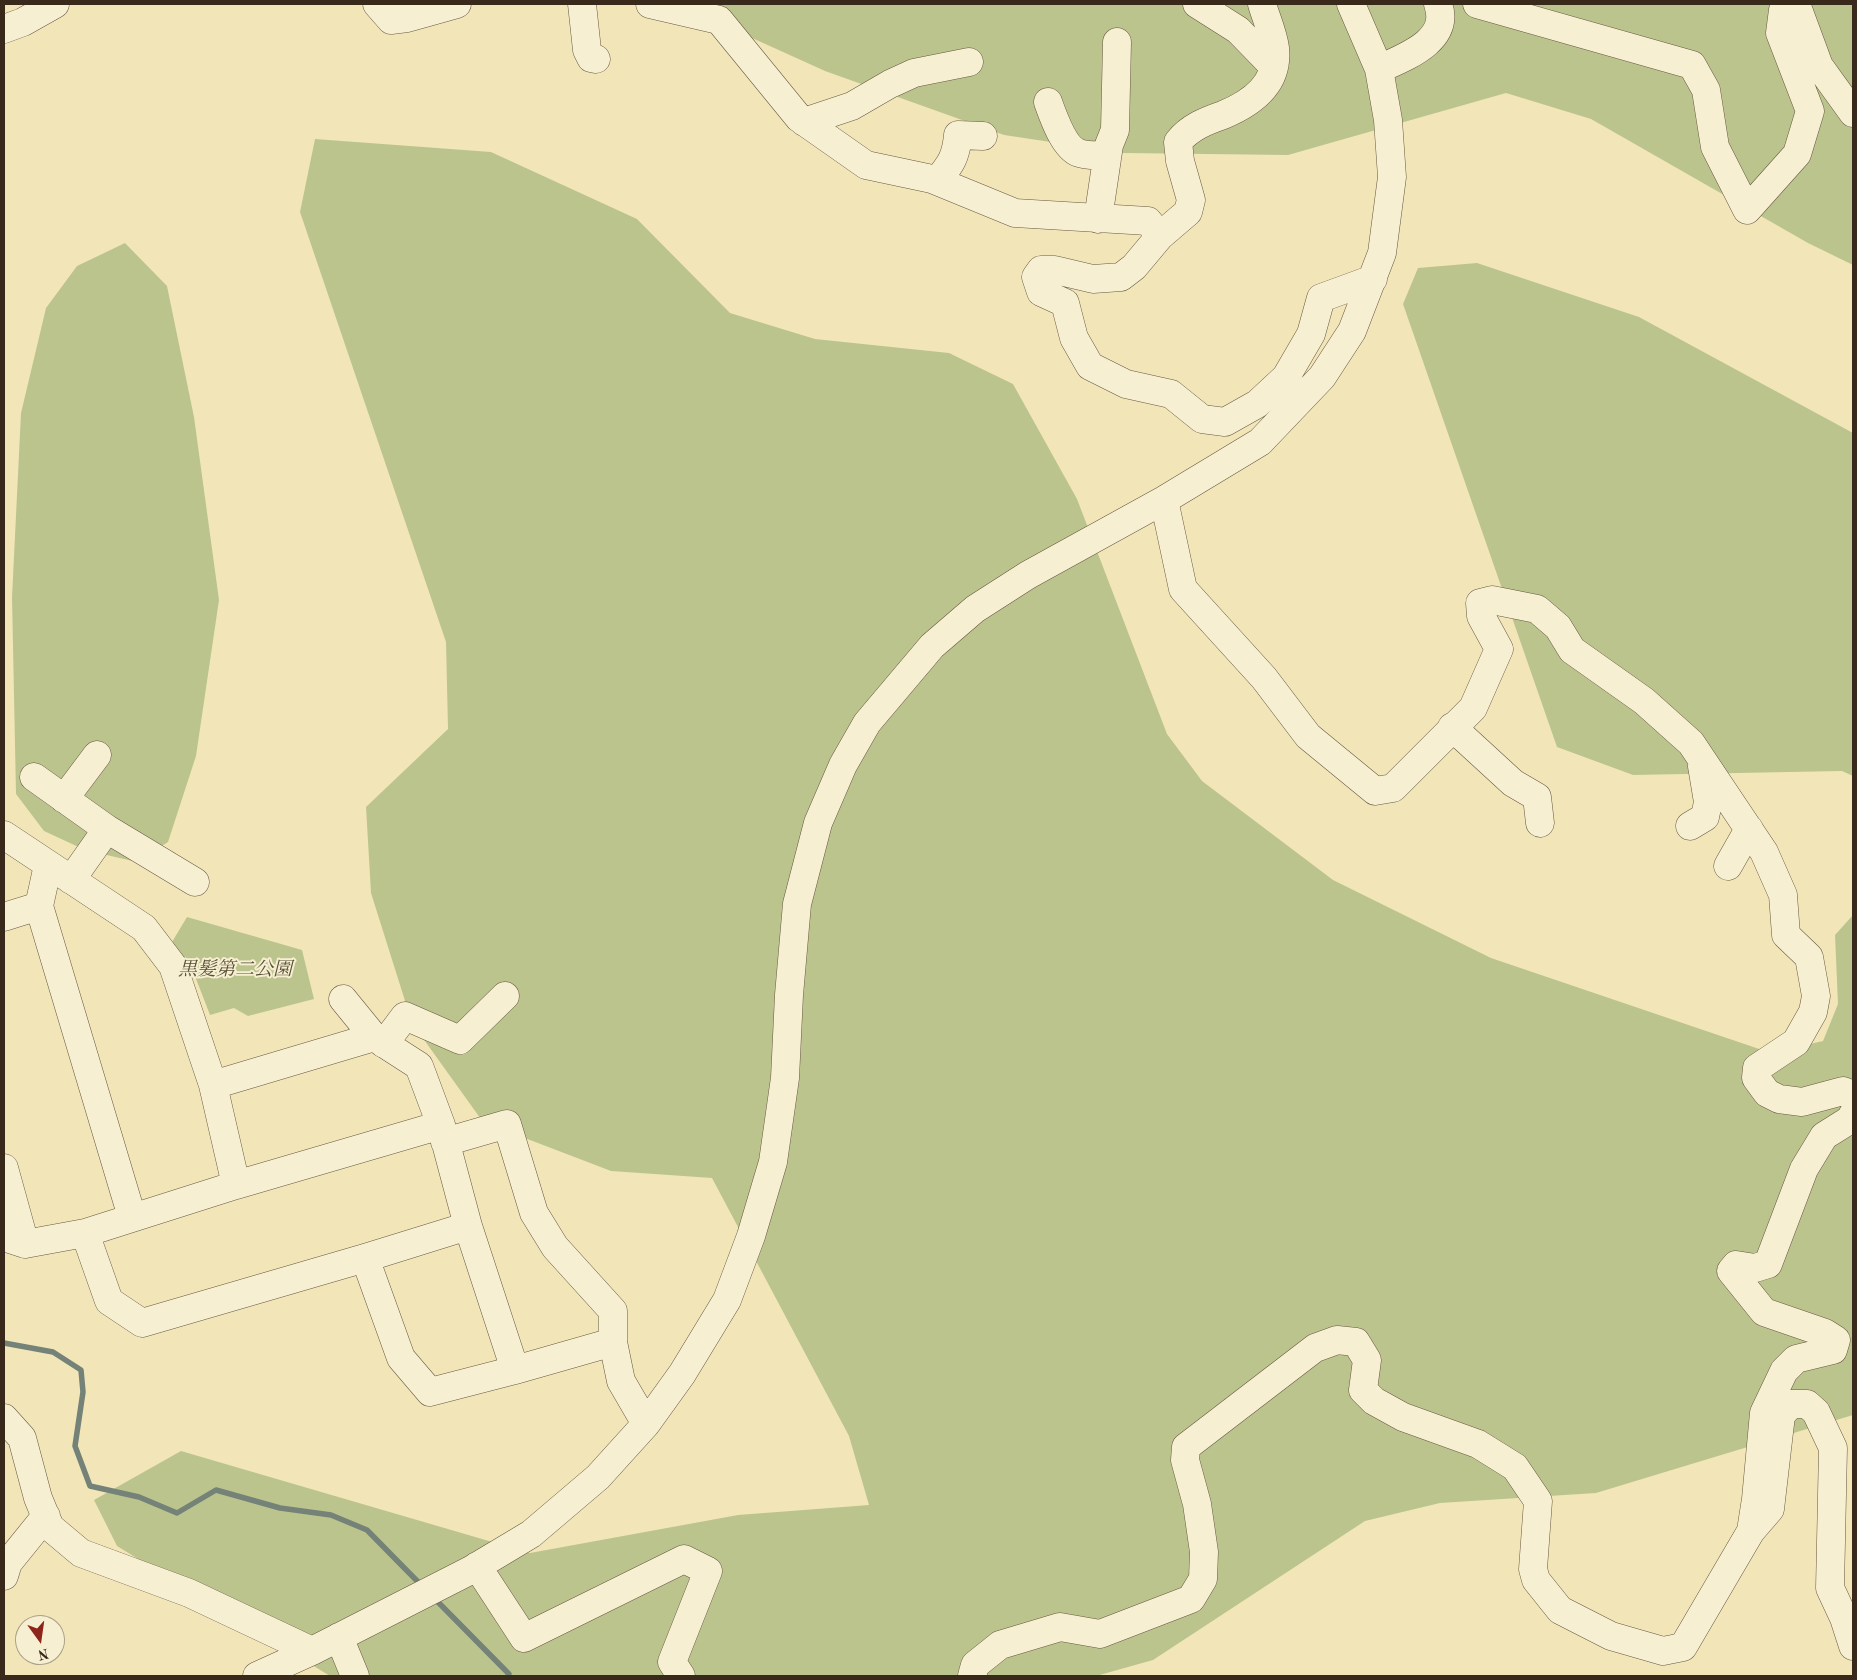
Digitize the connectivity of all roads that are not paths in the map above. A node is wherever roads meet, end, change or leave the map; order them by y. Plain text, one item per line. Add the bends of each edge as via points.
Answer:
1 (55, 4) edge
2 (377, 4) edge
3 (457, 4) edge
4 (582, 4) edge
5 (650, 4) edge
6 (1197, 4) edge
7 (1262, 4) edge
8 (1351, 4) edge
9 (1438, 4) edge
10 (1478, 4) edge
11 (411, 11) edge
12 (4, 29) edge
13 (1117, 42) dead end
14 (596, 59) dead end
15 (969, 62) dead end
16 (1274, 67) junction
17 (1380, 69) junction
18 (1048, 102) dead end
19 (1853, 113) edge
20 (804, 122) junction
21 (983, 136) dead end
22 (1107, 156) junction
23 (937, 181) junction
24 (1098, 218) junction
25 (1160, 236) junction
26 (1372, 279) junction
27 (1164, 500) junction
28 (1452, 727) junction
29 (96, 755) dead end
30 (1700, 758) junction
31 (34, 777) dead end
32 (64, 799) junction
33 (1540, 823) dead end
34 (1690, 826) dead end
35 (107, 829) junction
36 (1749, 829) junction
37 (4, 835) edge
38 (48, 865) junction
39 (1728, 866) dead end
40 (71, 880) junction
41 (195, 882) dead end
42 (39, 906) junction
43 (4, 917) edge
44 (505, 996) dead end
45 (342, 999) dead end
46 (379, 1040) junction
47 (213, 1085) junction
48 (1853, 1095) edge
49 (1853, 1114) edge
50 (443, 1134) junction
51 (4, 1168) edge
52 (236, 1185) junction
53 (132, 1217) junction
54 (468, 1226) junction
55 (85, 1232) junction
56 (14, 1240) edge
57 (365, 1258) junction
58 (613, 1342) junction
59 (515, 1370) junction
60 (4, 1418) edge
61 (646, 1424) junction
62 (46, 1516) junction
63 (1751, 1531) junction
64 (474, 1568) junction
65 (4, 1576) edge
66 (339, 1636) junction
67 (1853, 1646) edge
68 (312, 1650) junction
69 (257, 1676) edge
70 (355, 1676) edge
71 (681, 1676) edge
72 (972, 1676) edge

1 - 12 street
2 - 11 street via 391,20
3 - 11 street
4 - 14 street via 587,50 591,58
5 - 20 street via 719,20
6 - 16 street via 1238,30
7 - 16 street via 1275,48
8 - 17 street
9 - 17 street via 1441,13 1436,32 1418,52
10 - 19 street via 1692,65 1706,90 1715,147 1747,210 1797,154 1810,111 1780,33 1784,10 1798,9 1819,66
13 - 22 street via 1115,130
15 - 20 street via 914,73 852,106
16 - 25 street via 1264,90 1249,102 1186,132 1178,142 1191,200 1188,212
17 - 26 street via 1392,177 1382,253
18 - 22 street via 1070,147 1079,153
20 - 23 street via 866,166
21 - 23 street via 958,135 956,153
22 - 24 street
23 - 24 street via 1015,214
24 - 25 street via 1148,221
25 - 26 street via 1134,267 1121,277 1094,279 1041,270 1036,277 1041,292 1065,303 1074,338 1090,366 1126,384 1172,394 1202,419 1225,422 1258,404 1286,377 1311,334 1321,298
26 - 27 street via 1352,331 1322,377 1260,442
27 - 28 street via 1183,589 1264,678 1308,736 1375,791 1393,788
27 - 61 street via 1028,575 975,609 932,646 899,684 867,723 843,764 818,823 797,904 785,1078 772,1162 751,1236 728,1300
28 - 30 street via 1473,708 1499,649 1481,616 1480,603 1492,600 1537,609 1558,627 1572,650 1644,701 1691,743
28 - 33 street via 1513,783 1537,797
29 - 32 street
30 - 34 street via 1708,802 1705,817
30 - 36 street
31 - 32 street
32 - 35 street
35 - 40 street
35 - 41 street
36 - 39 street
36 - 48 street via 1764,852 1783,895 1786,935 1809,956 1816,996 1813,1012 1796,1042 1758,1068 1756,1078 1767,1093 1779,1099 1802,1102 1844,1091
37 - 38 street
38 - 40 street
38 - 42 street
40 - 47 street via 144,928 174,966
42 - 43 street
42 - 53 street
44 - 46 street via 460,1040 405,1016
45 - 46 street
46 - 47 street
46 - 50 street via 419,1066
47 - 52 street
49 - 63 street via 1851,1119 1824,1136 1804,1169 1768,1264 1756,1268 1736,1265 1731,1271 1764,1312 1825,1333 1836,1340 1833,1350 1796,1359 1784,1371 1764,1413
50 - 52 street
50 - 54 street
50 - 58 street via 507,1124 534,1213 555,1247 613,1311
51 - 56 street
52 - 53 street
53 - 55 street
54 - 57 street
54 - 59 street
55 - 56 street
55 - 57 street via 108,1301 142,1323
57 - 59 street via 401,1358 430,1392
58 - 59 street
58 - 61 street via 621,1381
60 - 62 street via 22,1438
61 - 64 street via 598,1478 531,1534
62 - 65 street via 8,1562
62 - 68 street via 50,1526 81,1553 188,1593
63 - 67 street via 1770,1509 1781,1415 1791,1404 1807,1404 1816,1412 1833,1448 1830,1588
63 - 72 street via 1683,1646 1663,1651 1611,1636 1560,1610 1536,1580 1533,1569 1538,1501 1515,1467 1478,1444 1403,1417 1374,1401 1363,1390 1367,1360 1356,1342 1336,1340 1315,1348 1186,1447 1185,1460 1197,1504 1204,1552 1203,1579 1191,1599 1100,1634 1060,1627 1000,1645 975,1665
64 - 66 street
64 - 71 street via 524,1638 684,1559 708,1571 672,1662
66 - 68 street
66 - 70 street
68 - 69 street

